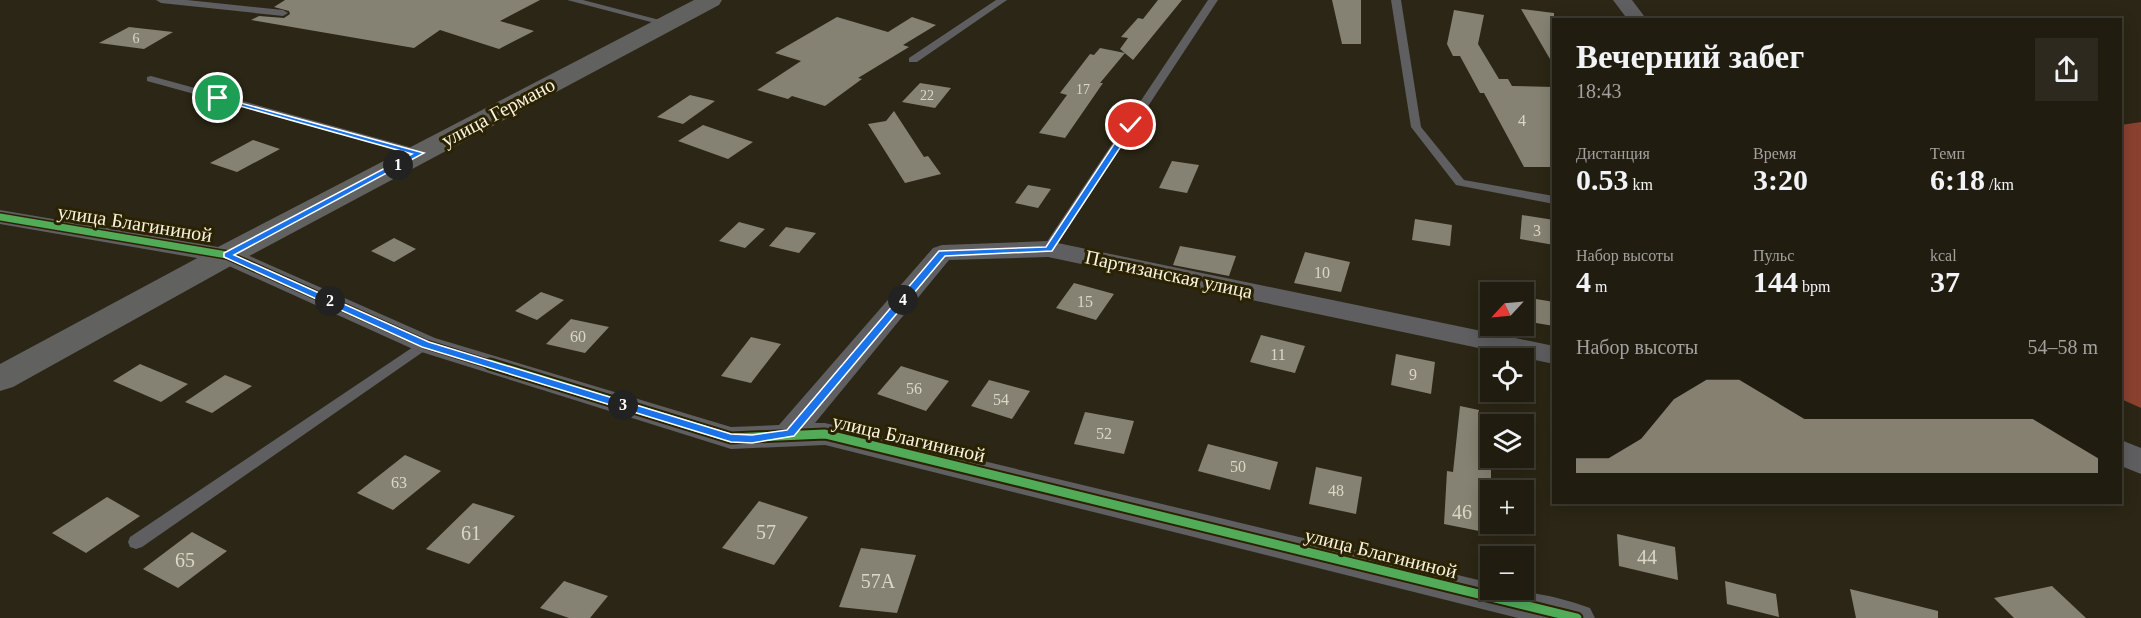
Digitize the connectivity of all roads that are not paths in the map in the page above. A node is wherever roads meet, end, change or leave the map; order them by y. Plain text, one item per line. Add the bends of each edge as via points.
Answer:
1 (161, 0) edge
2 (572, 0) edge
3 (711, 0) edge
4 (1002, 0) edge
5 (1213, 0) edge
6 (1396, 0) edge
7 (1622, 0) edge
8 (283, 13) dead end
9 (1636, 18) edge
10 (666, 23) junction
11 (913, 60) dead end
12 (151, 79) dead end
13 (420, 153) junction
14 (1552, 200) edge
15 (0, 217) edge
16 (1048, 249) junction
17 (227, 255) junction
18 (425, 344) junction
19 (1552, 355) edge
20 (0, 379) edge
21 (790, 433) junction
22 (2122, 452) edge
23 (2141, 462) edge
24 (136, 542) dead end
25 (1511, 610) edge
26 (1577, 618) edge

1 - 8 lane
2 - 10 lane
3 - 10 main road, улица Германо
4 - 11 lane
5 - 16 lane
6 - 14 lane via 1416,128 1460,183
7 - 9 street
10 - 13 main road, улица Германо
12 - 13 lane
13 - 17 main road, улица Германо
15 - 17 street, улица Благининой
16 - 19 street, Партизанская улица
16 - 21 street, Партизанская улица via 942,253
17 - 18 street, улица Благининой
17 - 20 main road, улица Германо
18 - 21 street, улица Благининой via 731,438
18 - 24 lane
21 - 25 street, улица Благининой via 825,434
22 - 23 street
25 - 26 street, улица Благининой

